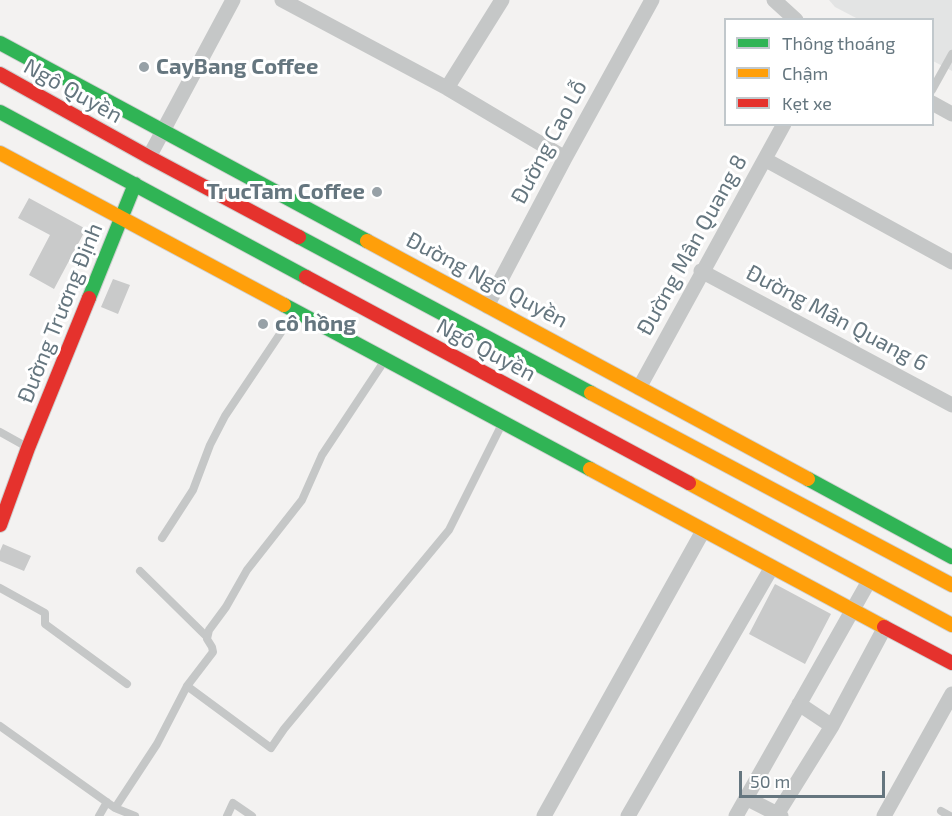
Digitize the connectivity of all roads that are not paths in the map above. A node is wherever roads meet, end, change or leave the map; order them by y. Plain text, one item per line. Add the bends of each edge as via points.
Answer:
1 (233, 0) edge
2 (282, 0) edge
3 (502, 0) edge
4 (652, 0) edge
5 (774, 0) edge
6 (794, 18) edge
7 (0, 43) edge
8 (952, 54) edge
9 (0, 75) edge
10 (447, 88) junction
11 (934, 88) edge
12 (934, 105) edge
13 (0, 112) edge
14 (952, 114) edge
15 (783, 126) edge
16 (162, 132) junction
17 (0, 153) edge
18 (148, 158) junction
19 (565, 158) junction
20 (766, 160) junction
21 (135, 184) junction
22 (120, 217) junction
23 (952, 262) edge
24 (701, 271) junction
25 (487, 306) junction
26 (295, 311) junction
27 (385, 358) junction
28 (639, 388) junction
29 (952, 405) edge
30 (502, 423) junction
31 (0, 432) edge
32 (28, 448) junction
33 (0, 525) edge
34 (703, 531) junction
35 (162, 538) dead end
36 (952, 558) edge
37 (772, 567) junction
38 (140, 571) dead end
39 (869, 581) junction
40 (952, 585) edge
41 (0, 588) edge
42 (853, 610) junction
43 (952, 625) edge
44 (885, 627) junction
45 (206, 636) junction
46 (952, 663) edge
47 (127, 684) dead end
48 (187, 686) junction
49 (952, 694) edge
50 (800, 704) junction
51 (0, 726) edge
52 (832, 726) junction
53 (747, 798) junction
54 (107, 802) junction
55 (115, 808) junction
56 (941, 811) dead end
57 (778, 815) edge
58 (99, 816) edge
59 (135, 816) edge
60 (227, 816) edge
61 (252, 816) edge
62 (544, 816) edge
63 (628, 816) edge
64 (736, 816) edge
65 (884, 816) edge
66 (950, 816) edge

1 - 16 street
2 - 10 street
3 - 10 street
4 - 19 street, Đường Cao Lỗ
5 - 6 street
7 - 16 main road, Đường Ngô Quyền
8 - 11 lane
9 - 18 main road, Ngô Quyền
10 - 19 street
12 - 14 street
13 - 21 main road, Ngô Quyền
15 - 20 street, Đường Mân Quang 8
16 - 18 street
16 - 25 main road, Đường Ngô Quyền
17 - 22 main road
18 - 40 main road, Ngô Quyền
19 - 25 street, Đường Cao Lỗ
20 - 23 street
20 - 24 street, Đường Mân Quang 8
21 - 22 main road, Đường Trương Định
21 - 39 main road, Ngô Quyền
22 - 26 main road
22 - 32 main road, Đường Trương Định
24 - 28 street, Đường Mân Quang 8
24 - 29 street, Đường Mân Quang 6
25 - 28 main road, Đường Ngô Quyền
26 - 27 main road
26 - 35 lane via 225,416 193,490
27 - 30 main road
27 - 45 lane via 322,455 302,500 247,570
28 - 36 main road, Đường Ngô Quyền
30 - 34 main road
30 - 48 lane via 449,530 271,748
31 - 32 lane
32 - 33 main road, Đường Trương Định
34 - 37 main road
34 - 62 street
37 - 42 main road
37 - 63 street
38 - 45 lane
39 - 42 street
39 - 43 main road, Ngô Quyền
41 - 47 lane via 45,614 45,624
42 - 44 main road
42 - 50 street
44 - 46 main road
44 - 52 street
45 - 48 lane via 213,652
48 - 55 lane via 157,744
49 - 65 street
50 - 52 street
50 - 53 street
51 - 54 lane
52 - 57 street
53 - 57 street
53 - 64 street
54 - 55 lane
54 - 58 lane
55 - 59 lane
56 - 66 lane
60 - 61 lane via 233,803

